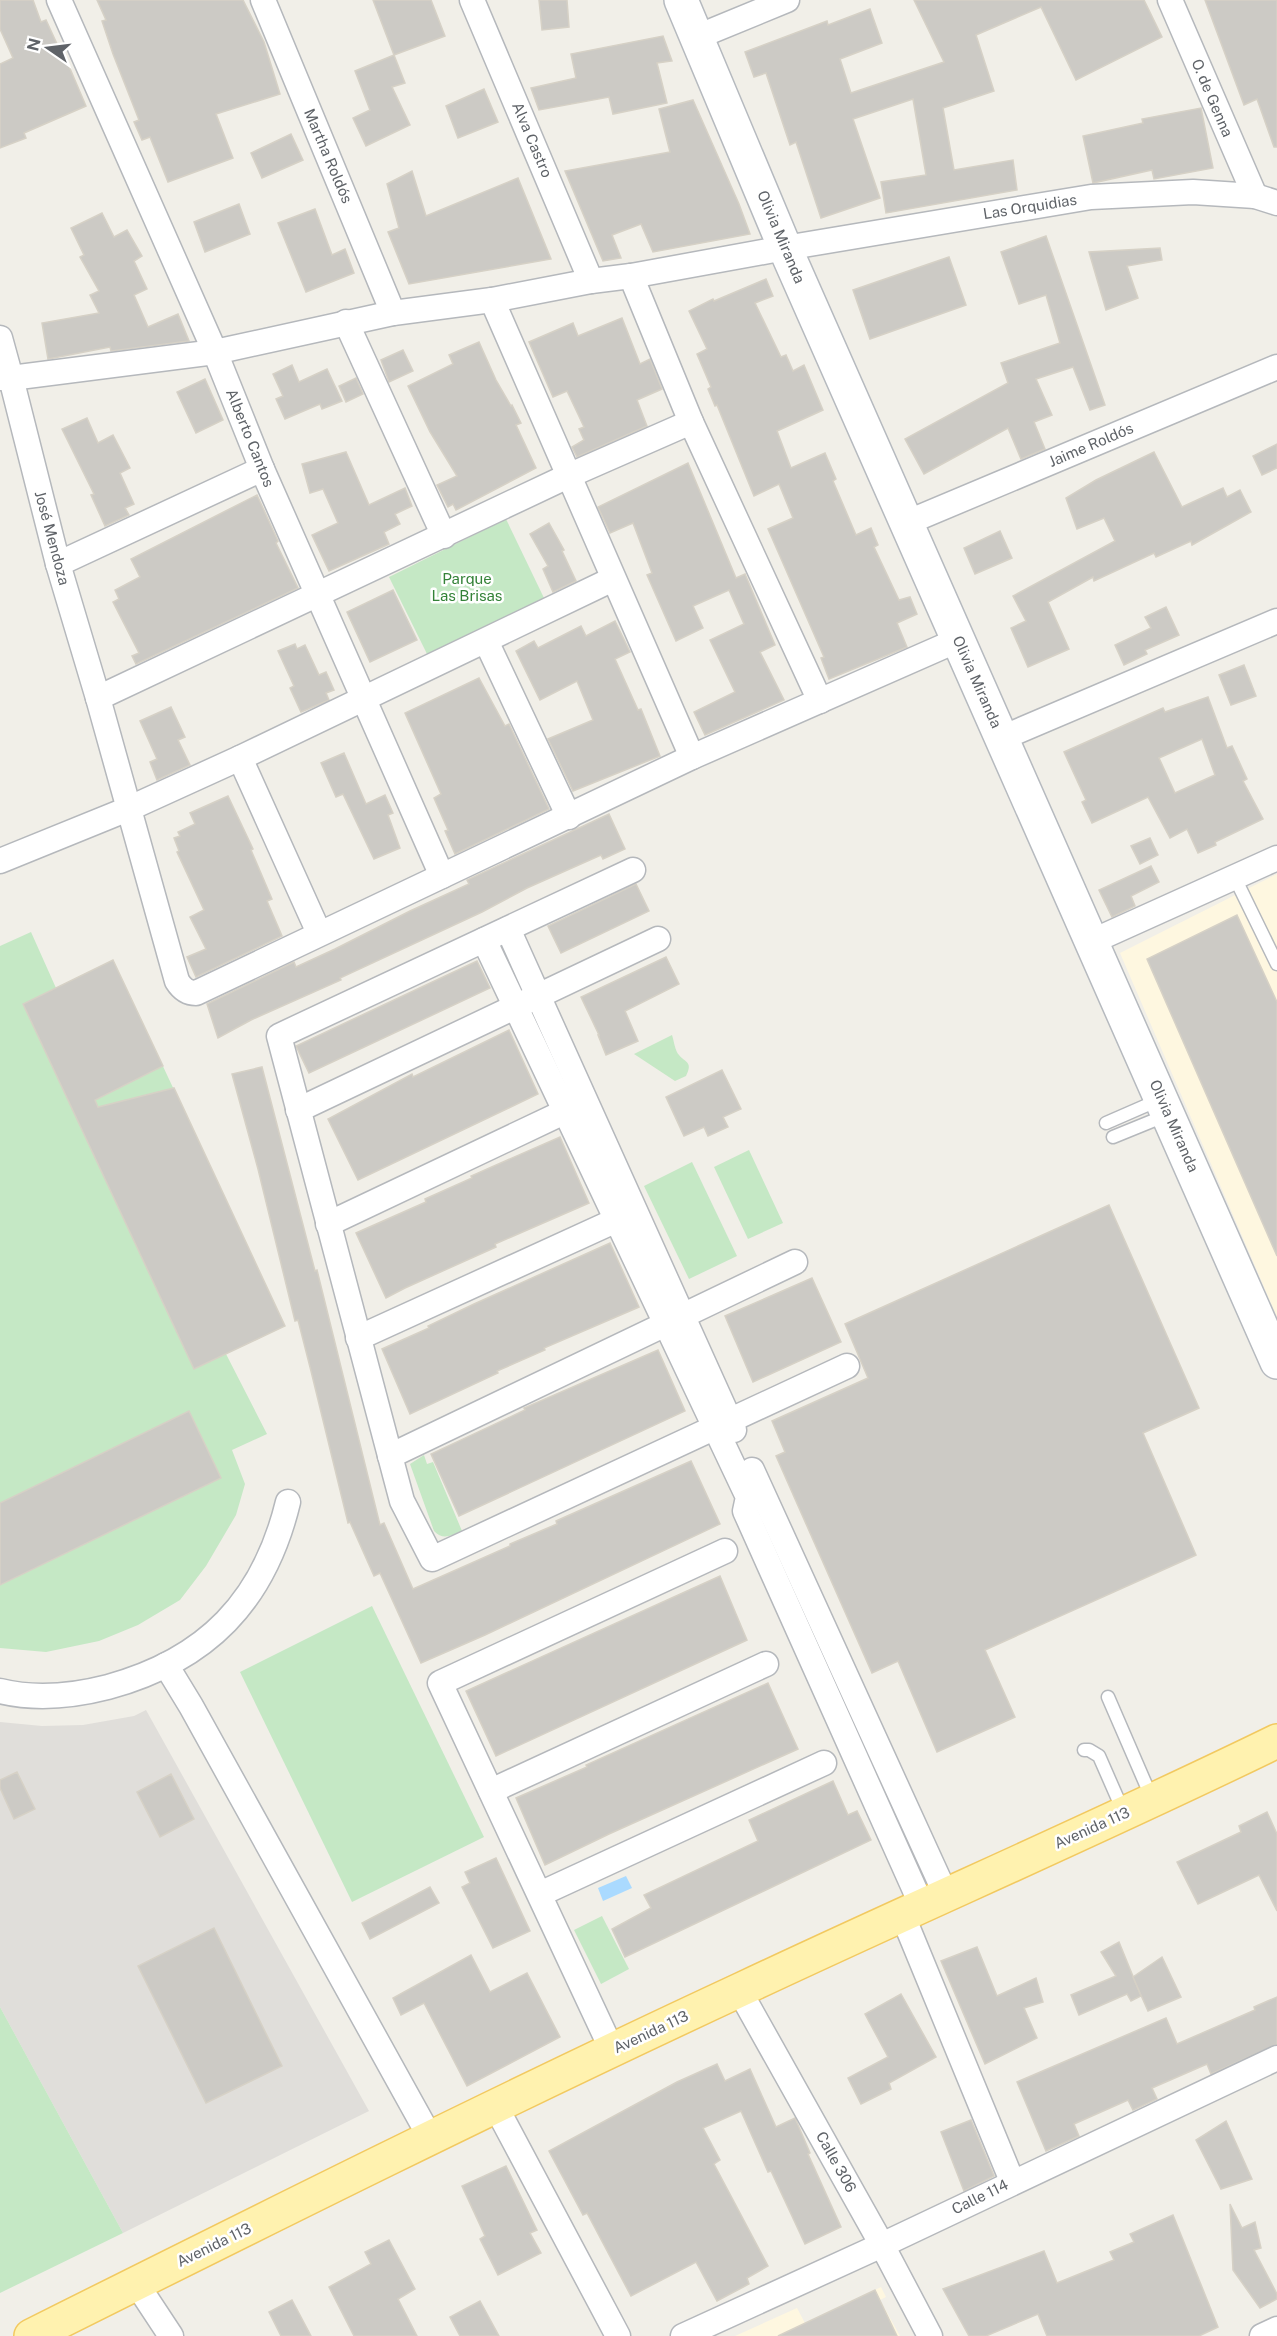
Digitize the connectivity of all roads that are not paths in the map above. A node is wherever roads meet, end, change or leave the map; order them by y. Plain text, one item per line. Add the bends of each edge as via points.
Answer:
1 (59, 0) edge
2 (263, 0) edge
3 (472, 0) edge
4 (681, 0) edge
5 (788, 0) edge
6 (1170, 0) edge
7 (697, 37) junction
8 (1266, 200) edge
9 (785, 248) junction
10 (630, 276) junction
11 (591, 281) junction
12 (492, 300) junction
13 (393, 313) junction
14 (346, 322) junction
15 (0, 338) edge
16 (215, 352) junction
17 (1277, 367) edge
18 (6, 378) edge
19 (691, 422) junction
20 (262, 469) junction
21 (568, 476) junction
22 (906, 523) junction
23 (444, 536) junction
24 (58, 564) junction
25 (613, 579) junction
26 (318, 594) junction
27 (1277, 621) edge
28 (958, 640) junction
29 (486, 641) junction
30 (98, 698) junction
31 (362, 700) junction
32 (820, 701) junction
33 (1002, 738) junction
34 (692, 757) junction
35 (240, 758) junction
36 (128, 809) junction
37 (569, 817) junction
38 (1277, 858) edge
39 (0, 861) edge
40 (633, 870) dead end
41 (442, 876) junction
42 (1235, 878) junction
43 (508, 929) junction
44 (319, 933) junction
45 (658, 939) dead end
46 (484, 940) junction
47 (1093, 941) junction
48 (1277, 964) edge
49 (538, 995) junction
50 (516, 1005) junction
51 (576, 1106) junction
52 (1165, 1107) junction
53 (298, 1110) junction
54 (1106, 1122) dead end
55 (1113, 1137) dead end
56 (626, 1215) junction
57 (328, 1224) junction
58 (795, 1262) dead end
59 (675, 1320) junction
60 (358, 1338) junction
61 (1277, 1362) edge
62 (848, 1366) dead end
63 (723, 1424) junction
64 (390, 1456) junction
65 (288, 1502) dead end
66 (725, 1551) dead end
67 (816, 1611) junction
68 (795, 1623) junction
69 (766, 1664) dead end
70 (166, 1665) junction
71 (0, 1691) edge
72 (1108, 1697) dead end
73 (873, 1738) junction
74 (1277, 1741) edge
75 (851, 1749) junction
76 (1084, 1750) dead end
77 (824, 1763) dead end
78 (491, 1791) junction
79 (1138, 1807) junction
80 (540, 1894) junction
81 (923, 1905) junction
82 (740, 1990) junction
83 (612, 2050) junction
84 (1277, 2058) edge
85 (496, 2107) junction
86 (431, 2139) junction
87 (1012, 2181) junction
88 (882, 2245) junction
89 (136, 2283) junction
90 (1277, 2329) edge
91 (31, 2336) edge
92 (171, 2336) edge
93 (618, 2336) edge
94 (683, 2336) edge
95 (930, 2336) edge
96 (1262, 2336) edge

1 - 16 street, Alberto Cantos
2 - 13 street, Martha Roldós
3 - 11 street, Alva Castro
4 - 7 street, Olivia Miranda
5 - 7 street
6 - 8 street, O. de Genna
7 - 9 street, Olivia Miranda
8 - 9 street, Las Orquidias via 1193,192 1091,197
9 - 10 street, Las Orquidias
9 - 22 street, Olivia Miranda
10 - 11 street, Las Orquidias
10 - 19 street
11 - 12 street, Las Orquidias
12 - 13 street, Las Orquidias
12 - 21 street
13 - 14 street, Las Orquidias
14 - 16 street, Las Orquidias
14 - 23 street
15 - 18 street, José Mendoza
16 - 18 street, Las Orquidias
16 - 20 street, Alberto Cantos
17 - 22 street, Jaime Roldós
18 - 24 street, José Mendoza
19 - 21 street
19 - 32 street
20 - 24 street
20 - 26 street, Alberto Cantos
21 - 23 street
21 - 25 street
22 - 28 street, Olivia Miranda
23 - 26 street
24 - 30 street, José Mendoza
25 - 29 street
25 - 34 street
26 - 30 street
26 - 31 street, Alberto Cantos
27 - 33 street
28 - 32 street
28 - 33 street, Olivia Miranda
29 - 31 street
29 - 37 street
30 - 36 street, José Mendoza
31 - 35 street
31 - 41 street, Alberto Cantos
32 - 34 street
33 - 47 street, Olivia Miranda
34 - 37 street
35 - 36 street
35 - 44 street
36 - 39 street
36 - 44 street, José Mendoza via 177,981 184,991 196,993
37 - 41 street
38 - 42 street
40 - 43 street
41 - 44 street
42 - 47 street
42 - 48 lane
43 - 46 street
43 - 49 street
45 - 49 street
46 - 50 street
46 - 53 street via 279,1036
47 - 52 street, Olivia Miranda
49 - 50 street
49 - 51 street
50 - 51 street
50 - 53 street
51 - 56 street
51 - 57 street
52 - 54 lane
52 - 55 lane
52 - 61 street, Olivia Miranda
53 - 57 street
56 - 59 street
56 - 60 street
57 - 60 street
58 - 59 street
59 - 63 street
59 - 64 street
60 - 64 street
62 - 63 street
63 - 64 street via 432,1558 402,1501
63 - 67 street
63 - 68 street via 748,1497 745,1511
65 - 70 street via 273,1552 247,1598 212,1637
66 - 78 street via 440,1683
67 - 68 street
67 - 73 street
68 - 75 street
69 - 78 street
70 - 71 street via 129,1681 85,1693 44,1697
70 - 86 street
72 - 79 lane
73 - 75 street
73 - 81 street
74 - 79 main road, Avenida 113
75 - 81 street
76 - 79 lane via 1099,1756
77 - 80 street
78 - 80 street
79 - 81 main road, Avenida 113
80 - 83 street
81 - 82 main road, Avenida 113
81 - 87 street
82 - 83 main road, Avenida 113
82 - 88 street, Calle 306
83 - 85 main road, Avenida 113
84 - 87 street, Calle 114
85 - 86 main road, Avenida 113
85 - 93 street
86 - 89 main road, Avenida 113
87 - 88 street, Calle 114
88 - 94 street, Calle 114
88 - 95 street, Calle 306
89 - 91 main road, Avenida 113
89 - 92 street
90 - 96 street

